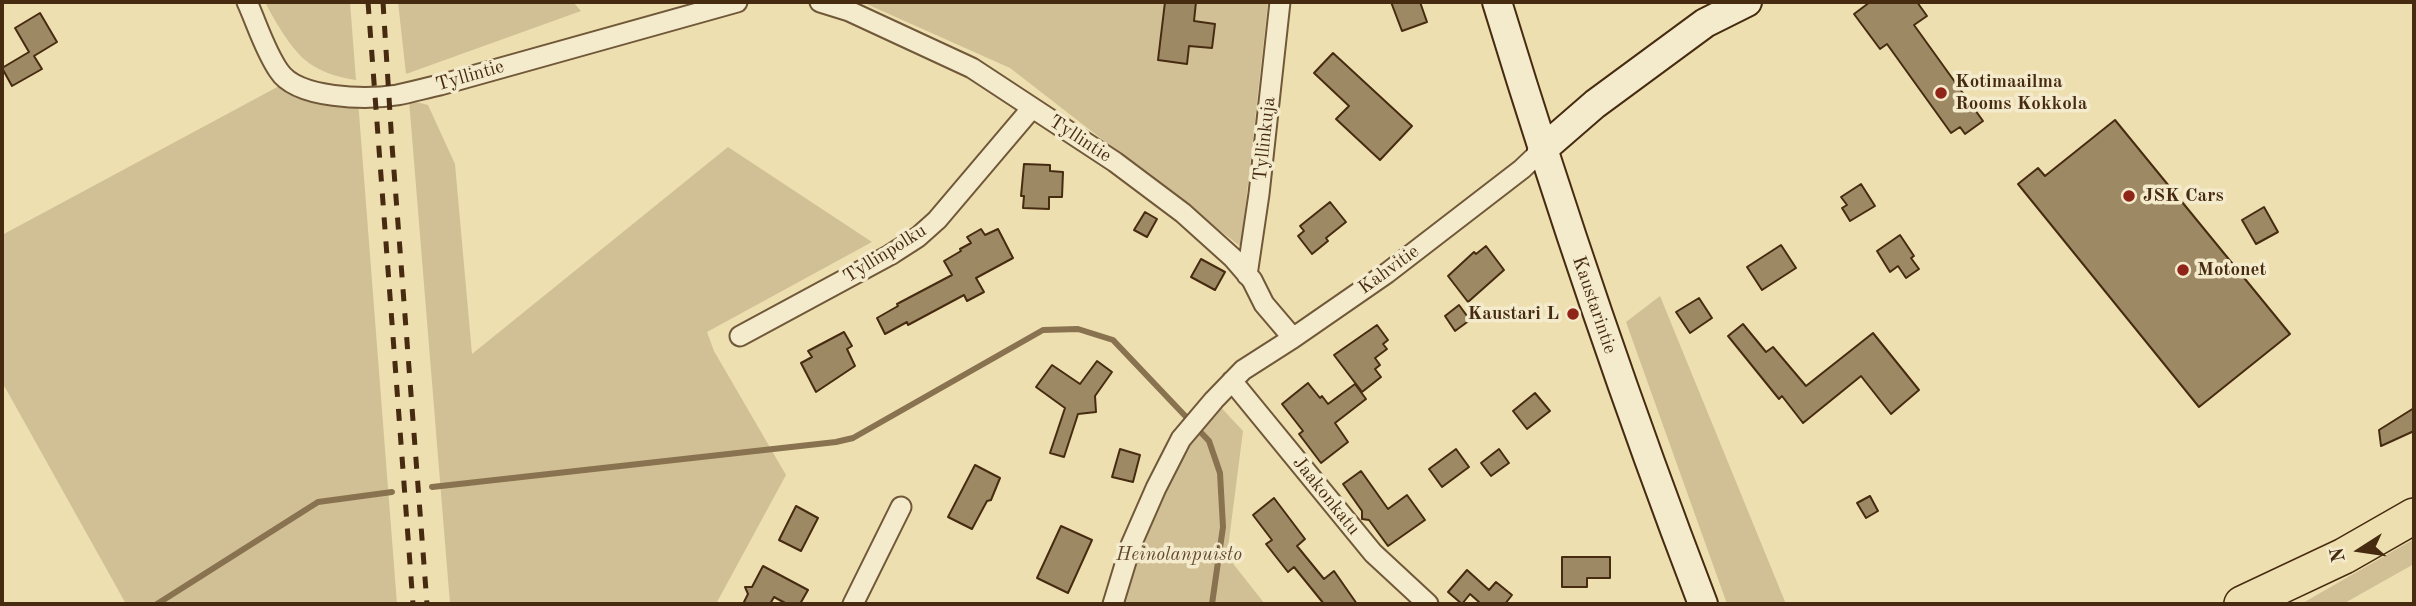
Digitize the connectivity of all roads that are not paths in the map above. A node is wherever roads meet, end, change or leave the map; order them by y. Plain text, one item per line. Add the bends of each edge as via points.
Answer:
1 (247, 2) edge
2 (737, 2) edge
3 (820, 2) edge
4 (1280, 2) edge
5 (1497, 2) edge
6 (1747, 2) edge
7 (1032, 108) junction
8 (1542, 150) junction
9 (1247, 275) junction
10 (740, 335) dead end
11 (1293, 338) junction
12 (1232, 381) junction
13 (901, 507) dead end
14 (2414, 516) edge
15 (2344, 556) junction
16 (853, 604) edge
17 (1113, 604) edge
18 (1428, 604) edge
19 (1701, 604) edge
20 (2242, 604) edge
21 (2272, 604) edge

1 - 2 street, Tyllintie via 278,71 288,82 336,95 376,97 440,85
3 - 7 street, Tyllintie via 972,68
4 - 9 street, Tyllinkuja
5 - 8 street, Kaustarintie
6 - 8 street, Kahvitie via 1705,23 1595,104
7 - 9 street, Tyllintie via 1183,213
7 - 10 street, Tyllinpolku via 918,237
8 - 11 street, Kahvitie via 1387,273
8 - 19 street, Kaustarintie
9 - 11 street, Tyllintie
11 - 12 street, Kahvitie
12 - 17 street, Kahvitie via 1181,439 1131,545
12 - 18 street, Jaakonkatu via 1373,553
13 - 16 street
14 - 15 highway
15 - 20 highway
15 - 21 highway

